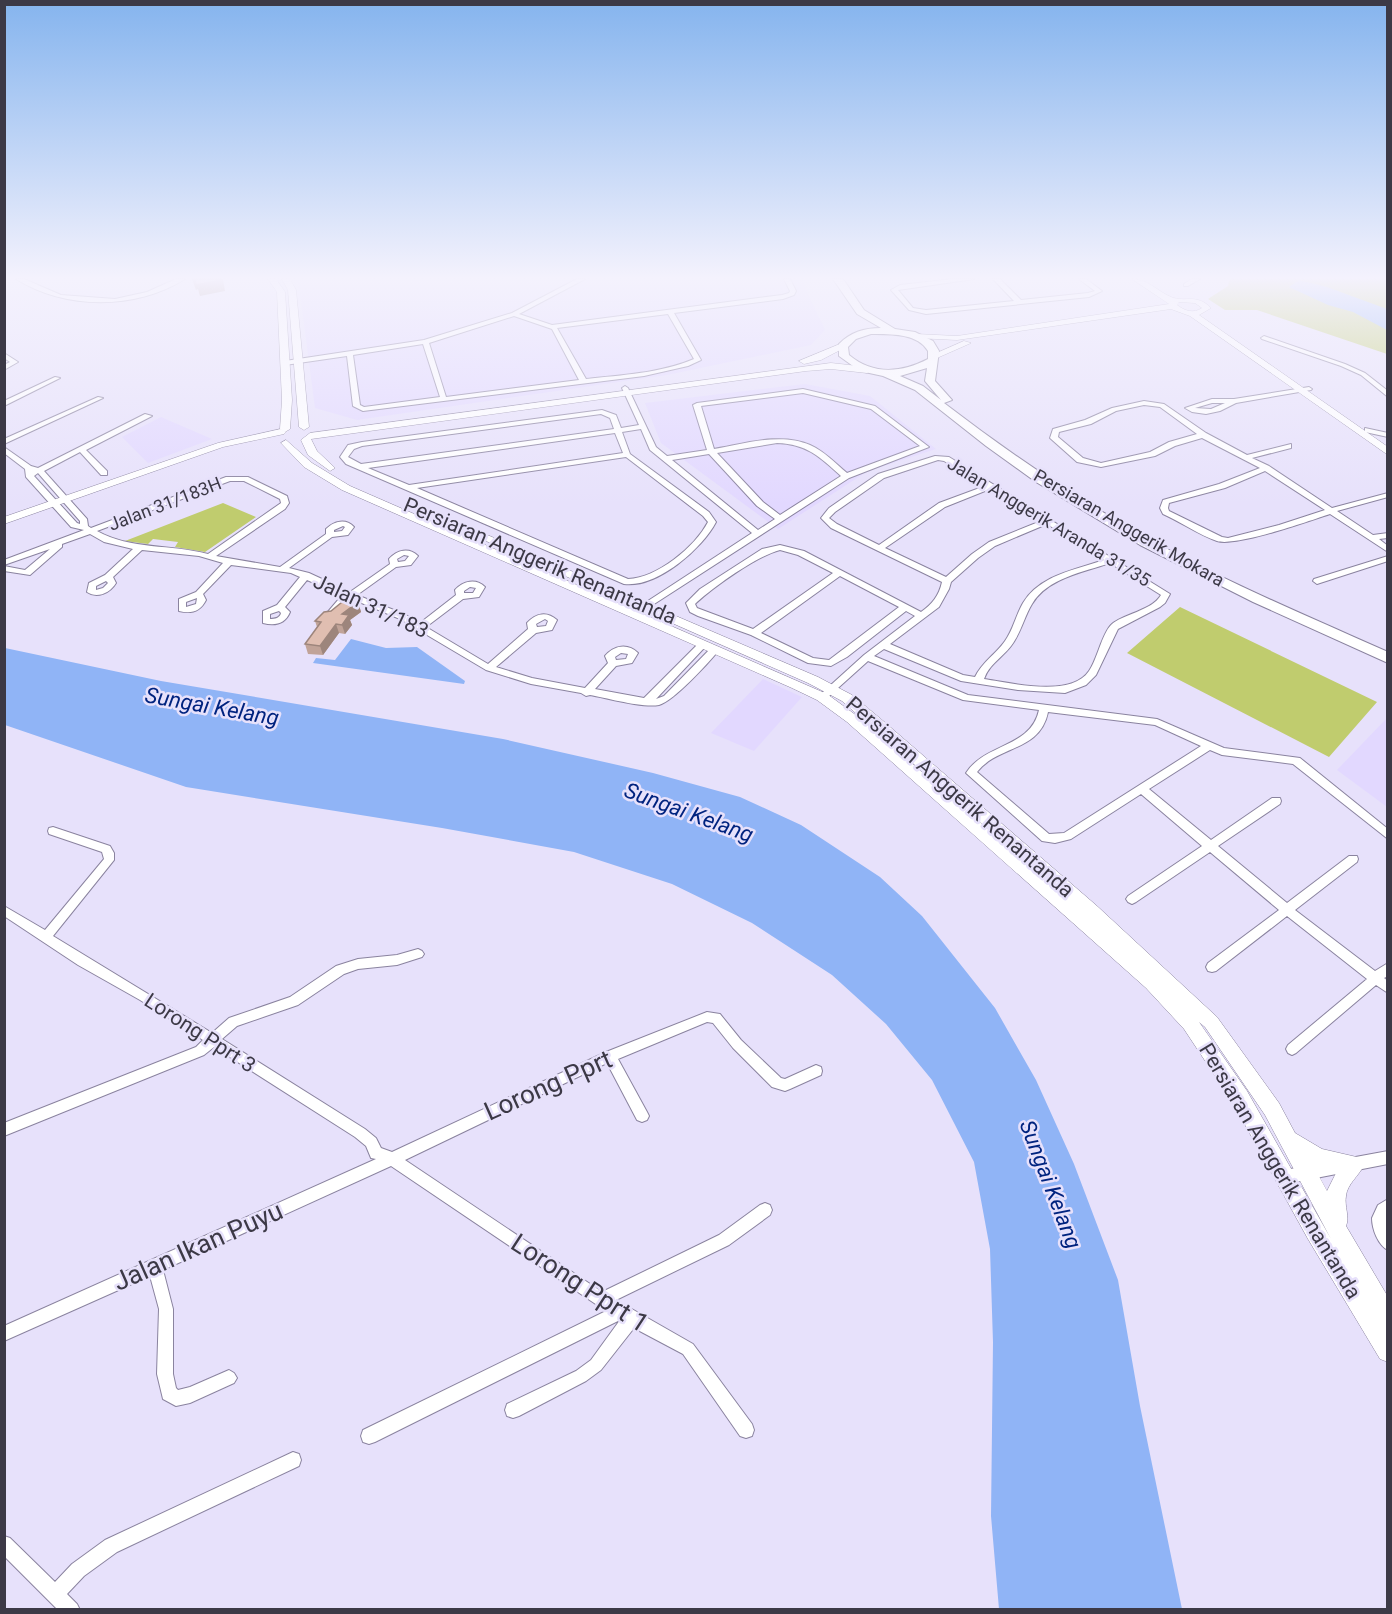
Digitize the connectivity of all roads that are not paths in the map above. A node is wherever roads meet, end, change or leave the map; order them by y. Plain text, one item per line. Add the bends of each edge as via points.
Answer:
1 (285, 354) edge
2 (297, 354) edge
3 (348, 354) edge
4 (350, 354) edge
5 (429, 354) edge
6 (569, 354) edge
7 (695, 354) edge
8 (826, 354) edge
9 (844, 354) edge
10 (933, 354) edge
11 (943, 354) edge
12 (1253, 354) edge
13 (1260, 354) edge
14 (1312, 354) edge
15 (4, 355) edge
16 (934, 358) junction
17 (298, 361) junction
18 (285, 363) junction
19 (4, 368) edge
20 (867, 370) junction
21 (885, 373) junction
22 (57, 378) dead end
23 (584, 382) junction
24 (1305, 389) junction
25 (626, 391) junction
26 (1388, 395) edge
27 (100, 398) dead end
28 (444, 400) junction
29 (1233, 401) junction
30 (4, 404) edge
31 (147, 416) dead end
32 (643, 427) junction
33 (617, 430) junction
34 (1368, 430) junction
35 (307, 433) junction
36 (1203, 435) junction
37 (1388, 435) edge
38 (284, 437) junction
39 (4, 442) edge
40 (1388, 443) edge
41 (1288, 446) dead end
42 (4, 449) edge
43 (81, 449) junction
44 (711, 451) junction
45 (1388, 452) edge
46 (627, 455) junction
47 (1247, 457) junction
48 (667, 458) junction
49 (18, 460) junction
50 (4, 465) edge
51 (362, 466) junction
52 (1266, 468) junction
53 (39, 470) junction
54 (29, 472) junction
55 (104, 473) dead end
56 (846, 476) junction
57 (410, 487) junction
58 (989, 487) junction
59 (707, 491) junction
60 (1388, 495) edge
61 (687, 500) junction
62 (62, 504) junction
63 (1331, 510) junction
64 (80, 516) junction
65 (780, 519) junction
66 (69, 520) junction
67 (4, 521) edge
68 (1048, 521) junction
69 (4, 529) edge
70 (87, 530) junction
71 (758, 533) junction
72 (330, 535) dead end
73 (1388, 535) edge
74 (1372, 538) junction
75 (64, 541) junction
76 (140, 548) junction
77 (879, 548) junction
78 (1388, 550) edge
79 (211, 556) junction
80 (1388, 558) edge
81 (1111, 560) junction
82 (229, 562) junction
83 (4, 565) edge
84 (394, 565) dead end
85 (283, 568) junction
86 (839, 573) junction
87 (306, 576) junction
88 (108, 577) dead end
89 (947, 581) junction
90 (1317, 581) dead end
91 (199, 594) dead end
92 (351, 595) junction
93 (461, 597) dead end
94 (279, 607) dead end
95 (905, 607) junction
96 (640, 610) junction
97 (329, 616) edge
98 (922, 616) junction
99 (422, 626) junction
100 (533, 630) dead end
101 (754, 633) junction
102 (883, 645) junction
103 (709, 646) junction
104 (1388, 649) edge
105 (867, 657) junction
106 (1388, 658) edge
107 (613, 664) dead end
108 (683, 664) junction
109 (489, 668) junction
110 (696, 669) junction
111 (979, 680) junction
112 (586, 693) junction
113 (827, 693) junction
114 (646, 702) junction
115 (1044, 708) junction
116 (1208, 746) junction
117 (1142, 789) junction
118 (1276, 801) dead end
119 (53, 831) dead end
120 (1388, 835) edge
121 (1211, 847) junction
122 (1353, 859) dead end
123 (1132, 899) dead end
124 (1287, 910) junction
125 (8, 917) edge
126 (46, 937) junction
127 (418, 954) dead end
128 (1212, 967) dead end
129 (1388, 968) edge
130 (1376, 980) junction
131 (1388, 988) edge
132 (213, 1042) junction
133 (1292, 1049) dead end
134 (610, 1056) junction
135 (816, 1071) dead end
136 (642, 1116) dead end
137 (4, 1130) edge
138 (1288, 1136) junction
139 (1388, 1157) edge
140 (392, 1159) junction
141 (1354, 1165) junction
142 (1308, 1174) junction
143 (1285, 1177) junction
144 (1388, 1206) edge
145 (765, 1210) dead end
146 (1342, 1239) junction
147 (1388, 1243) edge
148 (154, 1265) junction
149 (603, 1299) junction
150 (626, 1315) junction
151 (1388, 1318) edge
152 (4, 1335) edge
153 (1388, 1351) edge
154 (229, 1378) dead end
155 (513, 1410) dead end
156 (746, 1430) dead end
157 (369, 1436) dead end
158 (293, 1460) dead end
159 (4, 1544) edge
160 (56, 1594) junction
161 (71, 1610) edge

1 - 18 main road
2 - 17 main road
3 - 17 street
4 - 28 street via 359,409
5 - 28 street
6 - 23 street
7 - 23 street via 698,360 674,368
8 - 25 main road via 806,361
9 - 20 main road via 849,362
10 - 16 main road
11 - 16 street
12 - 24 street
13 - 24 street
14 - 26 street via 1363,374
15 - 19 street via 15,362
16 - 21 main road via 918,369
16 - 104 main road, Persiaran Anggerik Mokara via 930,381 942,395 999,442 1050,476 1198,561
17 - 18 street
17 - 35 main road
18 - 38 main road
20 - 21 main road
20 - 25 main road via 806,368
21 - 106 main road, Persiaran Anggerik Mokara via 919,388 1040,479 1145,542
22 - 30 street
23 - 28 street
24 - 29 street
24 - 34 street
24 - 45 street
25 - 32 street
25 - 35 main road
27 - 39 street
29 - 29 street via 1212,401 1189,408 1207,412
31 - 43 street
32 - 33 street
32 - 48 street via 653,448
33 - 46 street
33 - 51 street
33 - 51 street via 613,417 602,412 351,447 345,459
34 - 37 street
34 - 40 street
35 - 38 main road
35 - 38 main road
35 - 96 main road, Persiaran Anggerik Renantanda via 312,453 334,471
36 - 36 street via 1162,405 1144,403 1114,409 1088,422 1060,429 1054,438 1086,463 1101,465 1152,454
36 - 47 street
38 - 62 street via 215,453
38 - 96 main road, Persiaran Anggerik Renantanda via 308,465 346,488 548,576
41 - 47 street
42 - 49 street
43 - 53 street
43 - 55 street
44 - 48 street
44 - 56 street via 794,440 812,448
44 - 56 street via 697,405 803,392 873,407 925,447
44 - 65 street via 760,504
46 - 57 street
46 - 61 street
47 - 52 street
48 - 59 street
49 - 50 street
49 - 54 street
51 - 57 street
52 - 63 street
52 - 63 street via 1166,502 1164,508 1228,540
53 - 54 street
53 - 62 street
54 - 62 street
56 - 65 street
57 - 61 street via 635,583 646,580 692,549 710,530 712,522 706,514
58 - 68 street, Jalan Anggerik Aranda 31/35
58 - 77 street via 942,506
58 - 77 street, Jalan Anggerik Aranda 31/35 via 946,459 938,458 881,476 827,513 826,521
59 - 61 street
59 - 71 street
60 - 63 street
62 - 64 street
62 - 66 street
62 - 67 street
62 - 69 street
63 - 74 street
64 - 66 street
64 - 70 street
65 - 71 street
66 - 70 street, Jalan 31/183
68 - 81 street, Jalan Anggerik Aranda 31/35
68 - 89 street via 992,544
70 - 75 street
70 - 76 street, Jalan 31/183 via 107,540
70 - 79 street, Jalan 31/183H via 229,479 244,479 284,498 282,507
71 - 96 street
72 - 85 street
73 - 74 street
74 - 78 street
75 - 83 street
75 - 83 street via 27,573
76 - 79 street, Jalan 31/183
76 - 88 street
77 - 89 street, Jalan Anggerik Aranda 31/35
79 - 82 street, Jalan 31/183
80 - 90 street
81 - 111 street via 1061,577 1031,598 1012,637 980,673
81 - 111 street, Jalan Anggerik Aranda 31/35 via 1166,594 1162,601 1114,627 1094,673 1074,688 1051,690
82 - 85 street, Jalan 31/183
82 - 91 street
84 - 92 street
85 - 87 street, Jalan 31/183
86 - 95 street
86 - 101 street
86 - 101 street via 801,553 774,548 710,586 690,603 693,610
87 - 92 street, Jalan 31/183
87 - 94 street
89 - 98 street via 936,604
92 - 97 street
92 - 99 street, Jalan 31/183
93 - 99 street
95 - 98 street
95 - 101 street via 831,663 811,661
96 - 103 main road, Persiaran Anggerik Renantanda
96 - 113 main road, Persiaran Anggerik Renantanda
98 - 102 street
99 - 109 street, Jalan 31/183
100 - 109 street
102 - 105 street
102 - 111 street via 961,678
103 - 108 street
103 - 110 street
103 - 113 main road, Persiaran Anggerik Renantanda
105 - 113 street
105 - 115 street via 952,694
107 - 112 street
108 - 110 street
108 - 114 street
109 - 112 street, Jalan 31/183
110 - 114 street via 663,701
112 - 114 street, Jalan 31/183
113 - 138 main road, Persiaran Anggerik Renantanda via 877,723 1211,1022
113 - 143 main road, Persiaran Anggerik Renantanda via 1152,983 1214,1055
115 - 116 street via 1157,722
115 - 117 street via 1042,722 1035,732 978,764 971,773 1046,838 1067,836
116 - 117 street
116 - 120 street via 1240,755 1296,761
117 - 121 street
118 - 121 street
119 - 126 street via 106,849 109,860
121 - 123 street
121 - 124 street
122 - 124 street
124 - 128 street
124 - 130 street
125 - 126 street, Lorong Pprt 3
126 - 132 street, Lorong Pprt 3
127 - 132 street via 340,970 294,1001 233,1022
129 - 130 street
130 - 131 street
130 - 133 street
132 - 137 street via 200,1051
132 - 140 street, Lorong Pprt 3 via 360,1133 376,1153
134 - 135 street, Lorong Pprt via 707,1017 716,1018 777,1083 785,1085
134 - 136 street
134 - 140 street, Lorong Pprt
138 - 141 main road via 1318,1158
138 - 142 main road, Persiaran Anggerik Renantanda
139 - 141 street
140 - 148 street, Jalan Ikan Puyu
140 - 149 street, Lorong Pprt 1
141 - 142 street
141 - 146 main road via 1336,1188 1334,1197
142 - 143 street
142 - 146 main road, Persiaran Anggerik Renantanda
143 - 153 main road, Persiaran Anggerik Renantanda
144 - 147 street via 1378,1218
145 - 149 street via 724,1240
146 - 151 main road, Persiaran Anggerik Renantanda
148 - 152 street, Jalan Ikan Puyu
148 - 154 street via 166,1308 165,1374 169,1393 176,1398 190,1395
149 - 150 street, Lorong Pprt 1
150 - 155 street via 596,1365 581,1377
150 - 156 street, Lorong Pprt 1 via 688,1349
150 - 157 street
158 - 160 street via 111,1546 78,1570
159 - 160 street
160 - 161 street

